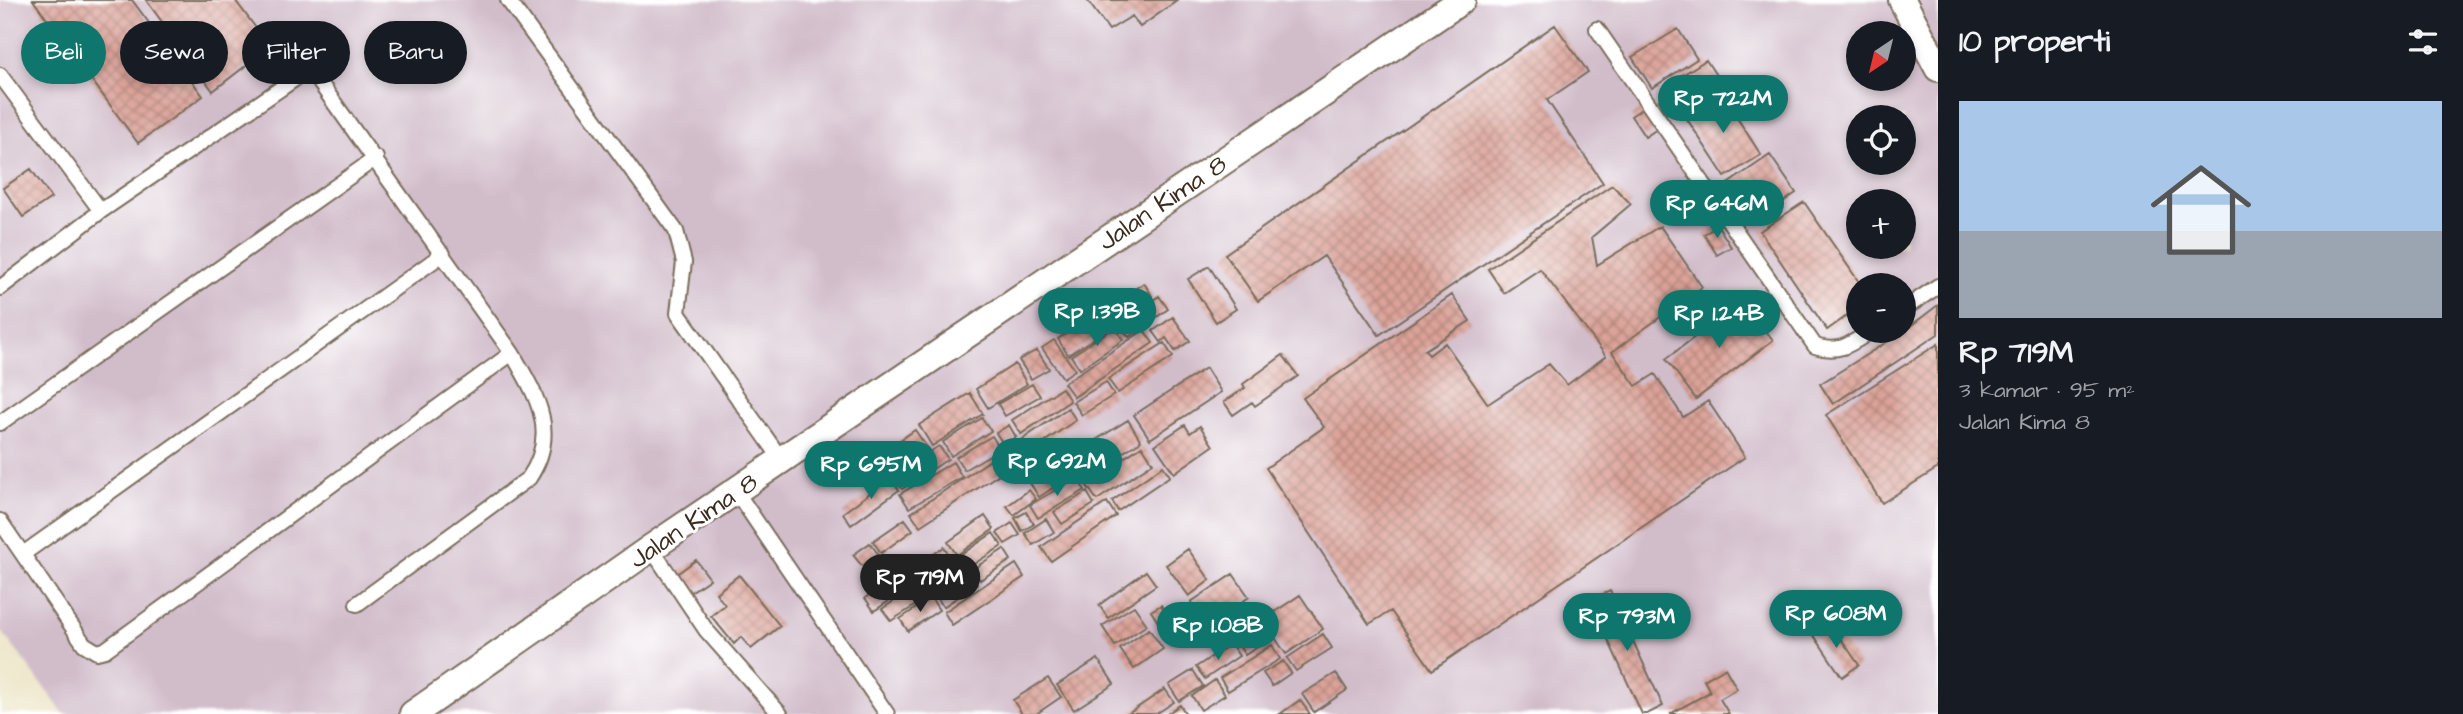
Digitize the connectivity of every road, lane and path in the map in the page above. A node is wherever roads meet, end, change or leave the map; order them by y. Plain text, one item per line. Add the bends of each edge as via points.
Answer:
1 (508, 0) edge
2 (1462, 0) edge
3 (1902, 0) edge
4 (1597, 29) dead end
5 (1938, 68) edge
6 (0, 75) edge
7 (376, 158) junction
8 (101, 211) junction
9 (443, 254) junction
10 (1938, 286) edge
11 (0, 288) edge
12 (1916, 301) edge
13 (1853, 343) edge
14 (512, 353) junction
15 (0, 423) edge
16 (781, 459) junction
17 (736, 490) junction
18 (0, 521) edge
19 (651, 548) junction
20 (23, 554) junction
21 (357, 604) dead end
22 (414, 714) edge
23 (780, 714) edge
24 (887, 714) edge

1 - 16 lane via 676,230 684,262 678,313
2 - 16 street, Jalan Kima 8
3 - 5 street
4 - 13 lane via 1815,346 1830,351
6 - 8 lane
7 - 8 lane via 321,82 308,72
7 - 9 lane
7 - 15 lane
8 - 11 lane
9 - 14 lane
9 - 20 lane
10 - 12 lane
14 - 20 lane via 105,650 97,652 84,644
14 - 21 lane via 540,403 540,463 530,478
16 - 17 street, Jalan Kima 8
17 - 19 street, Jalan Kima 8
17 - 24 lane
18 - 20 lane
19 - 22 street, Jalan Kima 8
19 - 23 lane via 706,630

